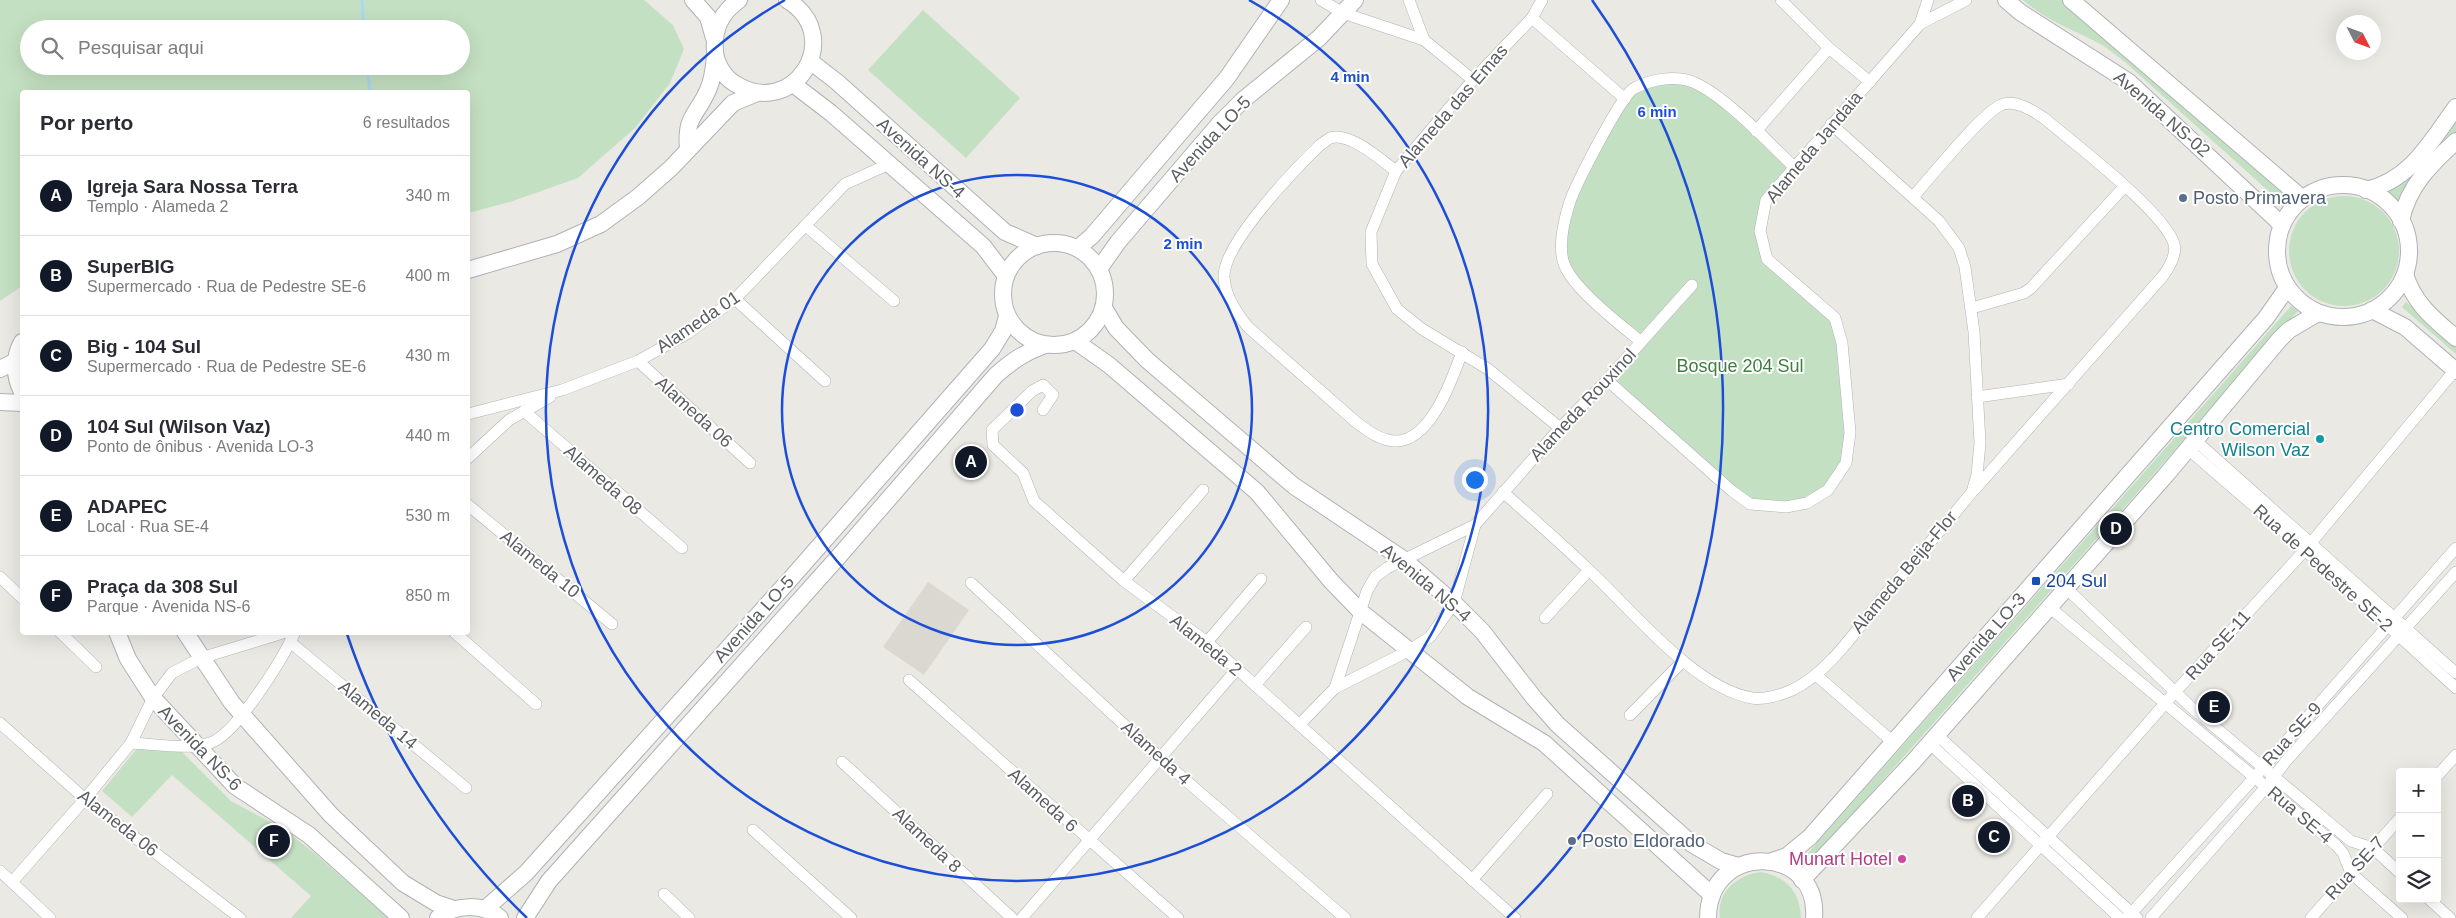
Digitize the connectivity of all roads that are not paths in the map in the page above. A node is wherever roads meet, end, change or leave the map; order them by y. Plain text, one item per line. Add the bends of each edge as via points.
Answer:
1 (692, 0) edge
2 (739, 0) edge
3 (788, 0) edge
4 (1281, 0) edge
5 (1321, 0) edge
6 (1355, 0) edge
7 (1409, 0) edge
8 (1542, 0) edge
9 (1928, 0) edge
10 (1966, 0) edge
11 (2006, 0) edge
12 (2071, 0) edge
13 (1787, 2) edge
14 (1343, 13) junction
15 (1532, 18) junction
16 (1920, 24) junction
17 (714, 38) junction
18 (1424, 40) junction
19 (1829, 48) junction
20 (715, 56) junction
21 (810, 61) junction
22 (1473, 80) junction
23 (1870, 82) junction
24 (793, 84) junction
25 (757, 93) junction
26 (1625, 99) junction
27 (2456, 107) edge
28 (1831, 124) junction
29 (1756, 131) junction
30 (2456, 141) edge
31 (688, 149) junction
32 (889, 164) junction
33 (1793, 166) junction
34 (1396, 171) junction
35 (2125, 186) junction
36 (2366, 190) junction
37 (1913, 198) junction
38 (2303, 199) junction
39 (2401, 221) junction
40 (2282, 224) junction
41 (806, 226) junction
42 (1037, 246) junction
43 (1078, 248) junction
44 (470, 269) edge
45 (1099, 269) junction
46 (2405, 274) junction
47 (1006, 276) junction
48 (1692, 285) dead end
49 (2287, 288) junction
50 (735, 299) junction
51 (894, 301) dead end
52 (1104, 308) junction
53 (1972, 308) junction
54 (2372, 310) junction
55 (2318, 313) junction
56 (1007, 316) junction
57 (2456, 338) edge
58 (1075, 341) junction
59 (1642, 342) junction
60 (1045, 345) junction
61 (20, 348) edge
62 (1462, 352) junction
63 (16, 361) junction
64 (638, 361) junction
65 (0, 369) edge
66 (2456, 370) edge
67 (1607, 380) junction
68 (825, 381) dead end
69 (2069, 384) junction
70 (20, 386) edge
71 (562, 390) junction
72 (1977, 397) junction
73 (0, 402) edge
74 (20, 403) edge
75 (1043, 410) dead end
76 (524, 411) junction
77 (470, 413) edge
78 (1560, 428) junction
79 (2192, 444) junction
80 (470, 456) edge
81 (750, 463) dead end
82 (1203, 490) dead end
83 (1503, 492) junction
84 (1972, 492) junction
85 (470, 507) edge
86 (1475, 525) junction
87 (2308, 546) junction
88 (682, 548) dead end
89 (2456, 548) edge
90 (1403, 559) junction
91 (1589, 570) junction
92 (2456, 572) edge
93 (1261, 579) dead end
94 (1124, 581) junction
95 (971, 583) dead end
96 (2, 585) edge
97 (2065, 587) junction
98 (20, 597) edge
99 (1454, 603) junction
100 (2048, 606) junction
101 (1361, 612) junction
102 (1545, 618) dead end
103 (2392, 621) junction
104 (612, 624) dead end
105 (1306, 627) dead end
106 (2403, 632) junction
107 (63, 635) edge
108 (118, 635) edge
109 (187, 635) edge
110 (457, 635) edge
111 (290, 636) edge
112 (1207, 642) junction
113 (1408, 651) junction
114 (201, 658) junction
115 (1682, 661) junction
116 (96, 667) dead end
117 (1237, 669) junction
118 (2456, 673) edge
119 (1816, 675) junction
120 (909, 680) dead end
121 (1255, 685) junction
122 (1335, 688) junction
123 (2456, 688) edge
124 (2176, 691) junction
125 (152, 698) junction
126 (2165, 703) junction
127 (536, 704) dead end
128 (244, 714) junction
129 (1630, 715) dead end
130 (0, 723) edge
131 (1299, 725) junction
132 (1932, 739) junction
133 (1893, 742) junction
134 (130, 743) junction
135 (198, 746) junction
136 (2456, 755) edge
137 (1160, 758) junction
138 (842, 762) dead end
139 (2262, 768) junction
140 (2441, 772) edge
141 (2254, 778) junction
142 (2270, 782) junction
143 (466, 788) dead end
144 (1547, 794) dead end
145 (85, 799) junction
146 (2396, 822) edge
147 (752, 830) dead end
148 (1089, 840) junction
149 (2043, 841) junction
150 (2373, 848) junction
151 (1772, 861) junction
152 (1738, 866) junction
153 (2396, 869) edge
154 (0, 871) edge
155 (2351, 873) junction
156 (1472, 880) junction
157 (1802, 880) junction
158 (12, 882) junction
159 (664, 894) dead end
160 (1712, 895) junction
161 (2433, 903) edge
162 (454, 909) junction
163 (485, 909) junction
164 (1508, 916) edge
165 (2132, 916) edge
166 (50, 918) edge
167 (240, 918) edge
168 (401, 918) edge
169 (438, 918) edge
170 (500, 918) edge
171 (525, 918) edge
172 (689, 918) edge
173 (851, 918) edge
174 (1012, 918) edge
175 (1022, 918) edge
176 (1178, 918) edge
177 (1345, 918) edge
178 (1708, 918) edge
179 (1814, 918) edge
180 (1977, 918) edge
181 (2120, 918) edge
182 (2151, 918) edge
183 (2310, 918) edge
184 (2402, 918) edge
185 (2450, 918) edge

1 - 17 street via 708,17
2 - 17 street via 722,17
3 - 21 street via 806,17 812,31 814,46
4 - 43 street, Avenida LO-5 via 1212,96 1092,236
5 - 14 street
6 - 14 street, Avenida LO-5
7 - 18 street
8 - 15 street, Alameda das Emas
9 - 16 street, Alameda Jandaia
10 - 16 street, Alameda Jandaia
11 - 40 street, Avenida NS-02 via 2129,82
12 - 38 street, Avenida NS-02
13 - 19 street
14 - 18 street
14 - 45 street, Avenida LO-5 via 1298,57 1243,100 1220,123 1118,242
15 - 22 street, Alameda das Emas
15 - 26 street
16 - 23 street, Alameda Jandaia
17 - 20 street
18 - 22 street
19 - 23 street
19 - 29 street
20 - 25 street via 730,81
20 - 31 street via 708,90 688,125
21 - 24 street
21 - 42 street, Avenida NS-4 via 1005,232
22 - 34 street, Alameda das Emas
23 - 28 street, Alameda Jandaia
24 - 25 street via 775,92
24 - 32 street, Avenida NS-4
25 - 31 street via 733,103
26 - 29 street via 1632,90 1658,80 1682,79 1707,90
26 - 59 street via 1613,114 1568,206 1562,235 1564,264 1578,285
27 - 36 street via 2417,159 2398,178
28 - 33 street, Alameda Jandaia
28 - 37 street, Alameda Beija-Flor
29 - 33 street
30 - 39 street via 2417,181 2405,204
31 - 44 street via 638,198 601,224 557,244
32 - 41 street, Alameda 01 via 845,184
32 - 47 street, Avenida NS-4 via 983,246
33 - 67 street, Alameda Jandaia via 1766,200 1760,230 1767,259 1835,318 1842,343 1850,433 1846,463 1828,490 1807,503 1786,507 1750,504
34 - 62 street, Alameda das Emas via 1371,232 1372,264 1397,309 1422,329
34 - 62 street via 1372,153 1339,137 1330,138 1320,145 1248,226 1225,263 1224,278 1235,310 1249,328 1356,422 1370,433 1395,441 1409,438 1424,427 1450,384
35 - 37 street via 2044,118 2015,104 2001,105 1982,120
35 - 53 street via 2031,288
35 - 69 street via 2170,235 2175,244 2174,256 2163,276
36 - 38 street via 2344,185 2322,189
36 - 39 street via 2386,202
37 - 53 street, Alameda Beija-Flor via 1939,221 1959,248
38 - 40 street
39 - 46 street via 2409,256
40 - 49 street via 2277,246 2278,268
41 - 50 street, Alameda 01
41 - 51 street
42 - 43 street via 1062,243
42 - 47 street via 1018,257
43 - 45 street
45 - 52 street via 1106,295
46 - 54 street via 2392,295
46 - 57 street via 2420,307
47 - 56 street via 1002,296
48 - 59 street, Alameda Rouxinol
49 - 55 street via 2301,303
49 - 133 street, Avenida LO-3 via 2266,318
50 - 64 street, Alameda 01 via 688,333
50 - 68 street
52 - 58 street via 1093,328
52 - 90 street, Avenida NS-4 via 1116,328 1147,360 1294,486
53 - 72 street, Alameda Beija-Flor
54 - 55 street via 2355,316 2336,317
54 - 66 street via 2405,328
55 - 79 street, Avenida LO-3 via 2278,340
56 - 60 street via 1016,330 1029,340
56 - 163 street, Avenida LO-5 via 1003,332 992,348 793,576 526,873
58 - 60 street
58 - 101 street via 1109,365 1257,492
59 - 67 street, Alameda Rouxinol
60 - 171 street, Avenida LO-5 via 1012,360 996,375 549,881
61 - 63 street
62 - 78 street, Alameda das Emas via 1505,382
63 - 65 street
63 - 70 street
64 - 71 street, Alameda 01
64 - 81 street, Alameda 06
66 - 87 street, Rua SE-11
67 - 78 street, Alameda Rouxinol
69 - 72 street
69 - 84 street
71 - 76 street
71 - 77 street, Alameda 01
72 - 84 street, Alameda Beija-Flor via 1980,443
73 - 74 street
75 - 94 street, Alameda 2 via 1053,395 1043,385 1032,391 992,430 993,444 1023,473 1034,501
76 - 80 street via 508,420
76 - 88 street, Alameda 08
78 - 83 street, Alameda Rouxinol
79 - 87 street, Rua de Pedestre SE-2
79 - 97 street, Avenida LO-3
82 - 94 street
83 - 86 street, Alameda Rouxinol
83 - 91 street, Alameda Beija-Flor
84 - 119 street, Alameda Beija-Flor
85 - 104 street, Alameda 10
86 - 90 street
86 - 99 street
87 - 103 street, Rua de Pedestre SE-2
87 - 124 street, Rua SE-11
89 - 103 street, Rua SE-9
90 - 99 street, Avenida NS-4
90 - 101 street via 1375,578
91 - 102 street
91 - 115 street, Alameda Beija-Flor
92 - 106 street, Rua SE-9
93 - 112 street
94 - 112 street, Alameda 2
95 - 137 street, Alameda 4
96 - 98 street
97 - 100 street, Avenida LO-3
97 - 124 street, Rua SE-4
99 - 113 street via 1430,637
99 - 152 street, Avenida NS-4 via 1482,631 1558,725 1692,844 1721,861
100 - 126 street, Rua SE-4
100 - 132 street, Avenida LO-3
101 - 113 street
101 - 122 street
103 - 106 street, Rua de Pedestre SE-2
103 - 139 street, Rua SE-9
105 - 121 street
106 - 118 street, Rua de Pedestre SE-2
106 - 123 street, Rua de Pedestre SE-2
106 - 142 street, Rua SE-9 via 2286,760
107 - 116 street
108 - 125 street, Avenida NS-6 via 128,659
109 - 114 street
110 - 127 street
111 - 114 street
111 - 128 street
111 - 143 street, Alameda 14
112 - 117 street, Alameda 2
113 - 122 street
113 - 160 street via 1468,697 1544,743
114 - 125 street via 172,674
114 - 128 street via 232,703
115 - 119 street, Alameda Beija-Flor via 1710,680 1752,698 1792,690
115 - 129 street
117 - 121 street, Alameda 2
117 - 137 street
119 - 133 street
120 - 148 street, Alameda 6
121 - 131 street, Alameda 2
122 - 131 street
124 - 126 street, Rua SE-11
124 - 139 street, Rua SE-4
125 - 134 street
125 - 135 street, Avenida NS-6
126 - 141 street, Rua SE-4
126 - 149 street, Rua SE-11
128 - 135 street via 220,739
128 - 162 street via 331,815 403,884 436,903
130 - 145 street, Alameda 06
131 - 156 street, Alameda 2
132 - 149 street
132 - 157 street, Avenida LO-3
133 - 151 street, Avenida LO-3 via 1810,837 1787,856
134 - 135 street
134 - 145 street
135 - 168 street, Avenida NS-6 via 235,786 309,835
136 - 140 street
137 - 148 street
137 - 177 street, Alameda 4
138 - 174 street, Alameda 8
139 - 141 street, Rua SE-9
139 - 142 street, Rua SE-4
141 - 142 street, Rua SE-4
141 - 165 street, Rua SE-9
142 - 150 street, Rua SE-4 via 2351,841
142 - 155 street, Rua SE-4 via 2336,845
142 - 182 street, Rua SE-9
144 - 156 street
145 - 158 street
145 - 167 street, Alameda 06
146 - 150 street, Rua SE-7
147 - 173 street
148 - 175 street
148 - 176 street, Alameda 6
149 - 165 street
149 - 180 street, Rua SE-11
149 - 181 street
150 - 153 street, Rua SE-4
150 - 155 street, Rua SE-7
151 - 152 street via 1755,860
151 - 157 street via 1788,868
152 - 160 street via 1724,875
154 - 158 street
155 - 183 street, Rua SE-7
155 - 184 street, Rua SE-4
156 - 164 street, Alameda 2
157 - 179 street via 1810,893
158 - 166 street
159 - 172 street
160 - 178 street
161 - 185 street
162 - 163 street
162 - 169 street
163 - 170 street

